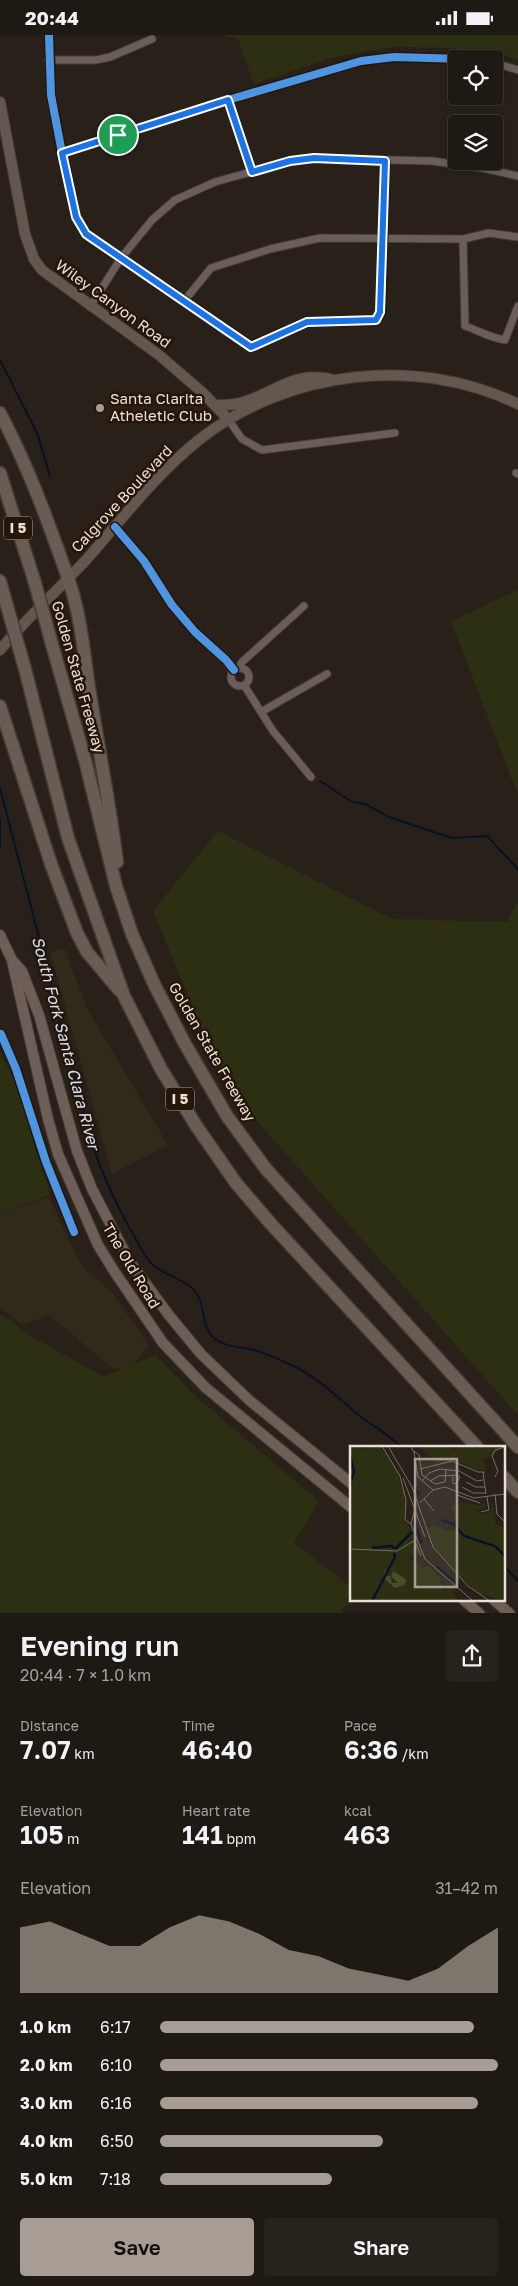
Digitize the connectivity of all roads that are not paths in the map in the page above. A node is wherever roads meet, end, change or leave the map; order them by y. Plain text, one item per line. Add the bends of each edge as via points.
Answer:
1 (49, 35) edge
2 (152, 39) dead end
3 (448, 59) edge
4 (48, 60) junction
5 (503, 66) edge
6 (518, 70) edge
7 (228, 100) junction
8 (0, 102) edge
9 (62, 153) junction
10 (385, 161) junction
11 (252, 172) junction
12 (518, 177) edge
13 (518, 237) edge
14 (381, 239) junction
15 (463, 239) junction
16 (120, 258) junction
17 (185, 300) junction
18 (90, 307) junction
19 (518, 307) edge
20 (334, 380) junction
21 (518, 404) edge
22 (216, 405) junction
23 (0, 413) edge
24 (228, 419) junction
25 (394, 433) dead end
26 (0, 473) edge
27 (115, 527) junction
28 (68, 579) junction
29 (0, 581) edge
30 (304, 606) dead end
31 (0, 650) edge
32 (237, 669) junction
33 (327, 674) dead end
34 (244, 685) junction
35 (0, 706) edge
36 (261, 712) junction
37 (311, 777) dead end
38 (123, 907) junction
39 (0, 935) edge
40 (12, 959) junction
41 (124, 996) junction
42 (1, 1035) edge
43 (74, 1232) dead end
44 (476, 1446) edge
45 (518, 1447) edge
46 (506, 1479) edge
47 (350, 1482) edge
48 (518, 1492) edge
49 (350, 1506) edge
50 (465, 1601) edge
51 (495, 1601) edge
52 (480, 1613) edge
53 (510, 1613) edge

1 - 4 street
2 - 4 street via 96,60
3 - 7 street via 394,57 361,61
4 - 9 street
5 - 6 street
7 - 9 street
7 - 11 street
8 - 18 street, Wiley Canyon Road via 25,234 34,259 50,278
9 - 16 street via 76,217 86,234
10 - 11 street via 314,158
10 - 12 street via 441,162
10 - 14 street
11 - 16 street via 215,182 175,200 152,220
13 - 15 street via 489,233
14 - 15 street
14 - 17 street via 320,238 270,249 212,268
14 - 17 street via 380,312 376,320 307,322 251,347
15 - 19 street via 465,326 492,339 505,340
16 - 17 street
16 - 18 street
18 - 22 street, Wiley Canyon Road via 142,342
20 - 21 street, Calgrove Boulevard via 372,375 439,379 497,394
20 - 22 street via 314,376 295,380 241,403
20 - 24 street, Calgrove Boulevard via 302,387
22 - 24 street, Wiley Canyon Road
23 - 28 highway via 33,481
24 - 25 street via 242,439 262,450
24 - 27 street, Calgrove Boulevard via 172,465
26 - 38 highway, Golden State Freeway / I 5, bridge via 35,583
27 - 28 street, Calgrove Boulevard
27 - 32 street via 195,632
28 - 31 street, Calgrove Boulevard
28 - 38 highway via 110,807
29 - 41 highway, I 5, bridge via 68,838
30 - 32 street
32 - 34 street via 248,673 249,679
32 - 34 street via 231,675 232,681 238,686
33 - 36 street
34 - 36 street
35 - 41 highway via 51,864 78,933 87,952
36 - 37 street via 276,736
38 - 45 highway, Golden State Freeway / I 5 via 155,986 184,1044 228,1116 266,1169
39 - 40 main road
40 - 47 main road, The Old Road via 22,971 39,1015 77,1151 92,1189 130,1262 201,1354 249,1400
40 - 49 main road, The Old Road via 58,1154 98,1245 114,1271 163,1343 206,1389
41 - 44 highway, I 5 via 161,1069 236,1183
42 - 43 street
46 - 48 highway
50 - 52 main road
51 - 53 main road

